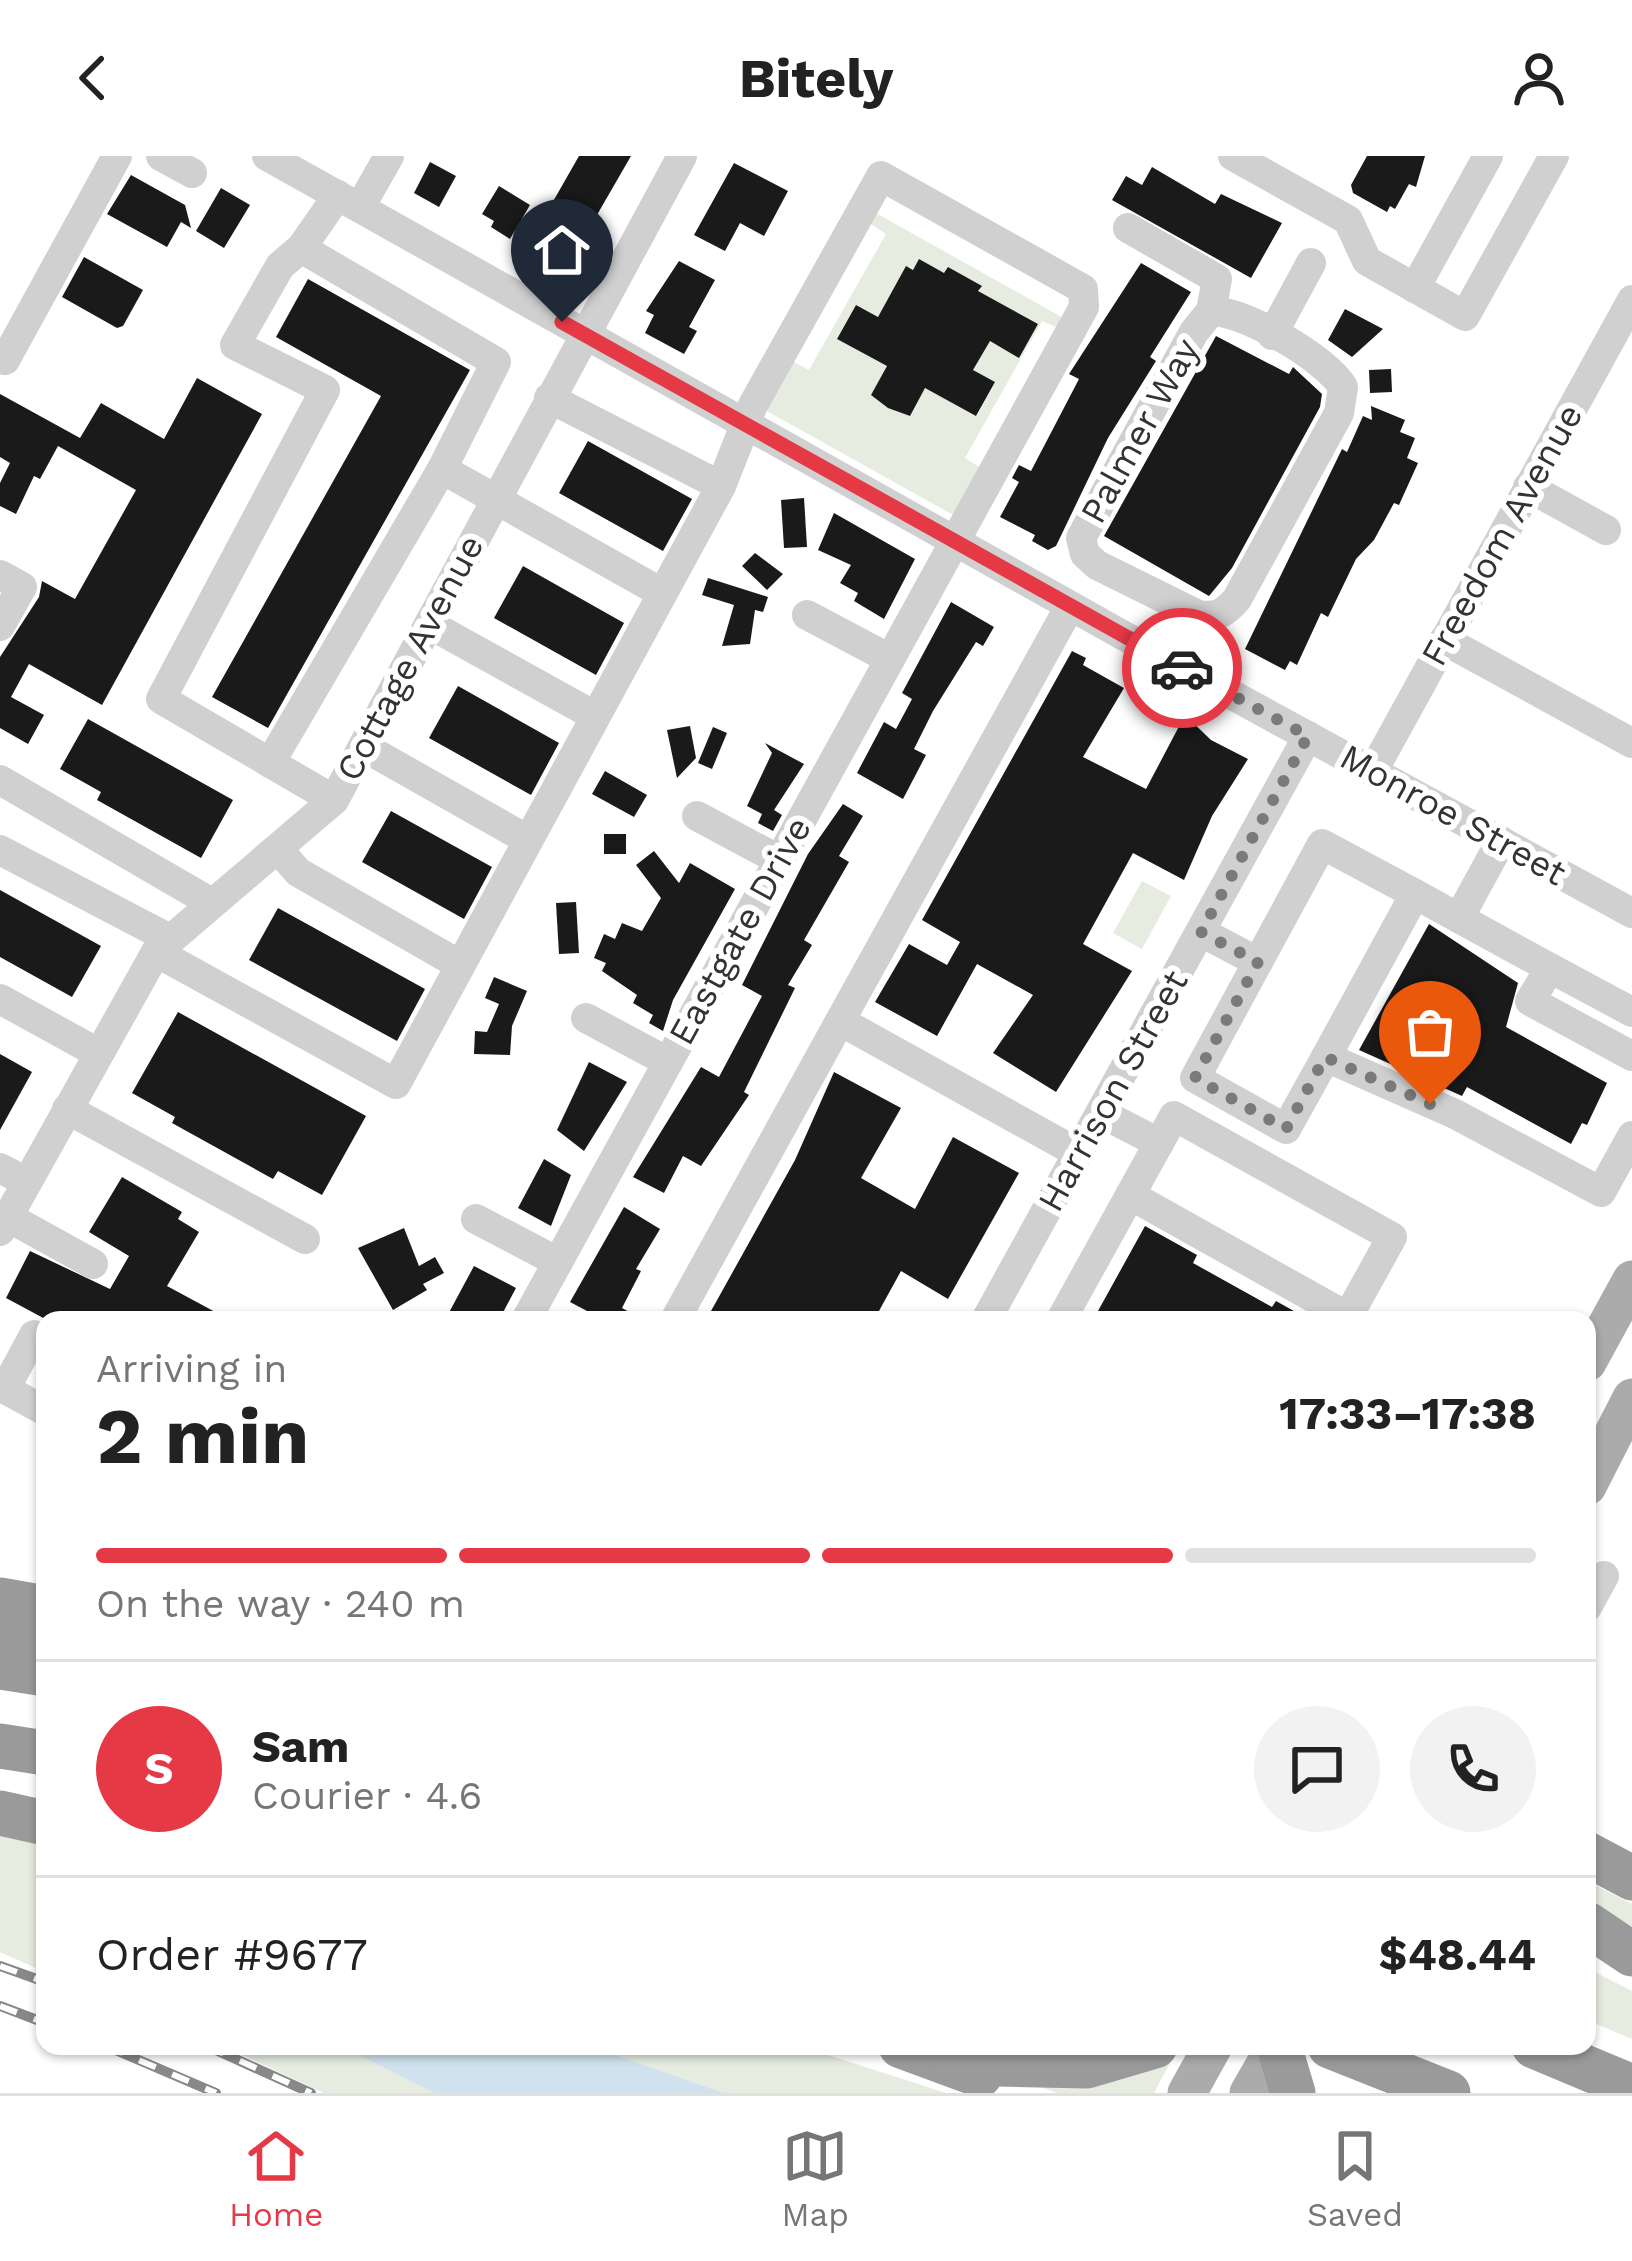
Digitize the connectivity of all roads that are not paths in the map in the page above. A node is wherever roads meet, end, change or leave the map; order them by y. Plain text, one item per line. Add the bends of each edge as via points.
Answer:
1 (117, 156) edge
2 (161, 156) edge
3 (268, 156) edge
4 (388, 156) edge
5 (682, 156) edge
6 (1233, 156) edge
7 (1488, 156) edge
8 (1554, 156) edge
9 (192, 173) dead end
10 (349, 201) junction
11 (1128, 229) dead end
12 (301, 248) junction
13 (1311, 263) dead end
14 (1415, 288) junction
15 (1632, 300) edge
16 (1211, 311) junction
17 (584, 334) junction
18 (1272, 335) junction
19 (1622, 341) edge
20 (5, 361) dead end
21 (549, 398) junction
22 (747, 426) junction
23 (442, 469) junction
24 (721, 486) junction
25 (1528, 488) junction
26 (495, 499) junction
27 (1606, 530) dead end
28 (954, 542) junction
29 (0, 575) edge
30 (1147, 592) junction
31 (662, 593) junction
32 (1070, 606) junction
33 (807, 616) dead end
34 (429, 624) junction
35 (0, 626) edge
36 (1126, 638) junction
37 (1444, 640) junction
38 (890, 658) junction
39 (595, 716) junction
40 (1308, 736) junction
41 (1632, 743) edge
42 (364, 747) junction
43 (270, 763) junction
44 (1373, 771) junction
45 (0, 780) edge
46 (334, 800) junction
47 (697, 816) dead end
48 (528, 840) junction
49 (1501, 841) junction
50 (0, 850) edge
51 (279, 850) junction
52 (779, 860) junction
53 (1415, 894) junction
54 (210, 902) junction
55 (1629, 905) edge
56 (1459, 918) junction
57 (1201, 932) junction
58 (162, 945) junction
59 (1258, 962) junction
60 (460, 965) junction
61 (1550, 968) junction
62 (0, 999) edge
63 (1632, 1012) edge
64 (586, 1018) dead end
65 (840, 1021) junction
66 (98, 1053) junction
67 (1632, 1056) edge
68 (1325, 1057) junction
69 (668, 1062) junction
70 (68, 1109) junction
71 (1101, 1113) junction
72 (1632, 1136) edge
73 (1159, 1143) junction
74 (1078, 1153) junction
75 (14, 1175) edge
76 (1620, 1184) edge
77 (1130, 1195) junction
78 (476, 1219) dead end
79 (4, 1224) edge
80 (305, 1239) dead end
81 (558, 1262) junction
82 (93, 1264) dead end
83 (1632, 1280) edge
84 (531, 1311) edge
85 (684, 1311) edge
86 (999, 1311) edge
87 (1066, 1311) edge
88 (1333, 1311) edge
89 (1351, 1311) edge
90 (34, 1335) dead end
91 (1596, 1346) edge
92 (2, 1387) edge
93 (1632, 1398) edge
94 (36, 1406) edge
95 (1596, 1468) edge
96 (0, 1572) edge
97 (1604, 1576) dead end
98 (36, 1577) edge
99 (1596, 1591) edge
100 (0, 1600) edge
101 (36, 1606) edge
102 (0, 1634) edge
103 (36, 1638) edge
104 (0, 1667) edge
105 (36, 1673) edge
106 (0, 1746) edge
107 (36, 1752) edge
108 (0, 1814) edge
109 (36, 1821) edge
110 (1596, 1859) edge
111 (1632, 1878) edge
112 (1596, 1930) edge
113 (1596, 1950) edge
114 (1632, 1954) edge
115 (1632, 1964) edge
116 (930, 2055) edge
117 (1124, 2055) edge
118 (1208, 2055) edge
119 (1272, 2055) edge
120 (1281, 2055) edge
121 (1356, 2055) edge
122 (1556, 2055) edge
123 (955, 2063) junction
124 (1632, 2087) edge
125 (1015, 2093) edge
126 (1187, 2093) edge
127 (1249, 2093) edge
128 (1293, 2093) edge
129 (1448, 2093) edge

1 - 20 street
2 - 9 street
3 - 10 street, Monroe Street
4 - 10 street
5 - 17 street, Cottage Avenue
6 - 14 street via 1348,220 1366,261
7 - 14 street
8 - 14 street via 1465,316
10 - 12 street
10 - 17 street, Monroe Street
11 - 16 street via 1217,279
12 - 23 street via 496,362
12 - 43 street via 280,266 235,345 325,390 161,699
13 - 18 street
15 - 19 street, Freedom Avenue
16 - 18 street via 1233,313
16 - 30 street, Palmer Way via 1081,538 1097,565
17 - 21 street, Cottage Avenue
17 - 22 street, Monroe Street
18 - 30 street via 1325,364 1342,387 1339,413 1226,612 1198,615
19 - 25 street, Freedom Avenue
21 - 24 street
21 - 26 street, Cottage Avenue
22 - 24 street
22 - 28 street, Monroe Street
22 - 28 street, Eastgate Drive via 881,176 1083,289 1084,308
23 - 26 street
23 - 43 street
24 - 31 street
25 - 27 street
25 - 37 street, Freedom Avenue
26 - 31 street
26 - 34 street, Cottage Avenue
28 - 32 street, Monroe Street
28 - 38 street, Eastgate Drive
29 - 35 street via 22,587
30 - 36 street
31 - 39 street
32 - 36 street, Monroe Street
32 - 65 street via 988,776
33 - 38 street
34 - 39 street
34 - 42 street, Cottage Avenue
36 - 40 street, Monroe Street
37 - 41 street
37 - 44 street, Freedom Avenue
38 - 52 street, Eastgate Drive
39 - 48 street
40 - 44 street, Monroe Street
40 - 57 street, Harrison Street
42 - 46 street, Cottage Avenue
42 - 48 street
43 - 46 street
44 - 49 street, Monroe Street
45 - 54 street
46 - 51 street, Cottage Avenue
47 - 52 street
48 - 60 street
49 - 55 street, Monroe Street
49 - 56 street
50 - 58 street
51 - 54 street, Cottage Avenue
51 - 60 street via 298,872
52 - 69 street, Eastgate Drive
53 - 56 street
53 - 59 street via 1322,844
53 - 68 street
54 - 58 street, Cottage Avenue
56 - 61 street
57 - 59 street
57 - 71 street, Harrison Street
58 - 60 street via 395,1084
58 - 66 street, Cottage Avenue
59 - 68 street via 1195,1078 1286,1129
61 - 63 street
61 - 67 street via 1530,1001
62 - 66 street
64 - 69 street
65 - 74 street
65 - 85 street via 710,1284
66 - 70 street, Cottage Avenue
68 - 76 street via 1601,1192
69 - 81 street, Eastgate Drive
70 - 75 street, Cottage Avenue
70 - 80 street
71 - 73 street
71 - 74 street, Harrison Street
72 - 76 street
73 - 77 street
73 - 89 street via 1174,1116 1392,1238
74 - 86 street, Harrison Street
75 - 79 street, Cottage Avenue
77 - 87 street
77 - 88 street
78 - 81 street
79 - 82 street
81 - 84 street, Eastgate Drive
83 - 91 main road
90 - 92 street
92 - 94 street
93 - 95 main road
96 - 98 highway
97 - 99 street
100 - 101 highway
102 - 103 highway
104 - 105 highway
106 - 107 highway
108 - 109 highway
110 - 111 highway
112 - 114 highway
113 - 115 highway
116 - 123 highway
117 - 123 highway via 1087,2066
118 - 126 main road
119 - 127 main road
120 - 128 highway
121 - 129 highway
122 - 124 highway
123 - 125 highway

